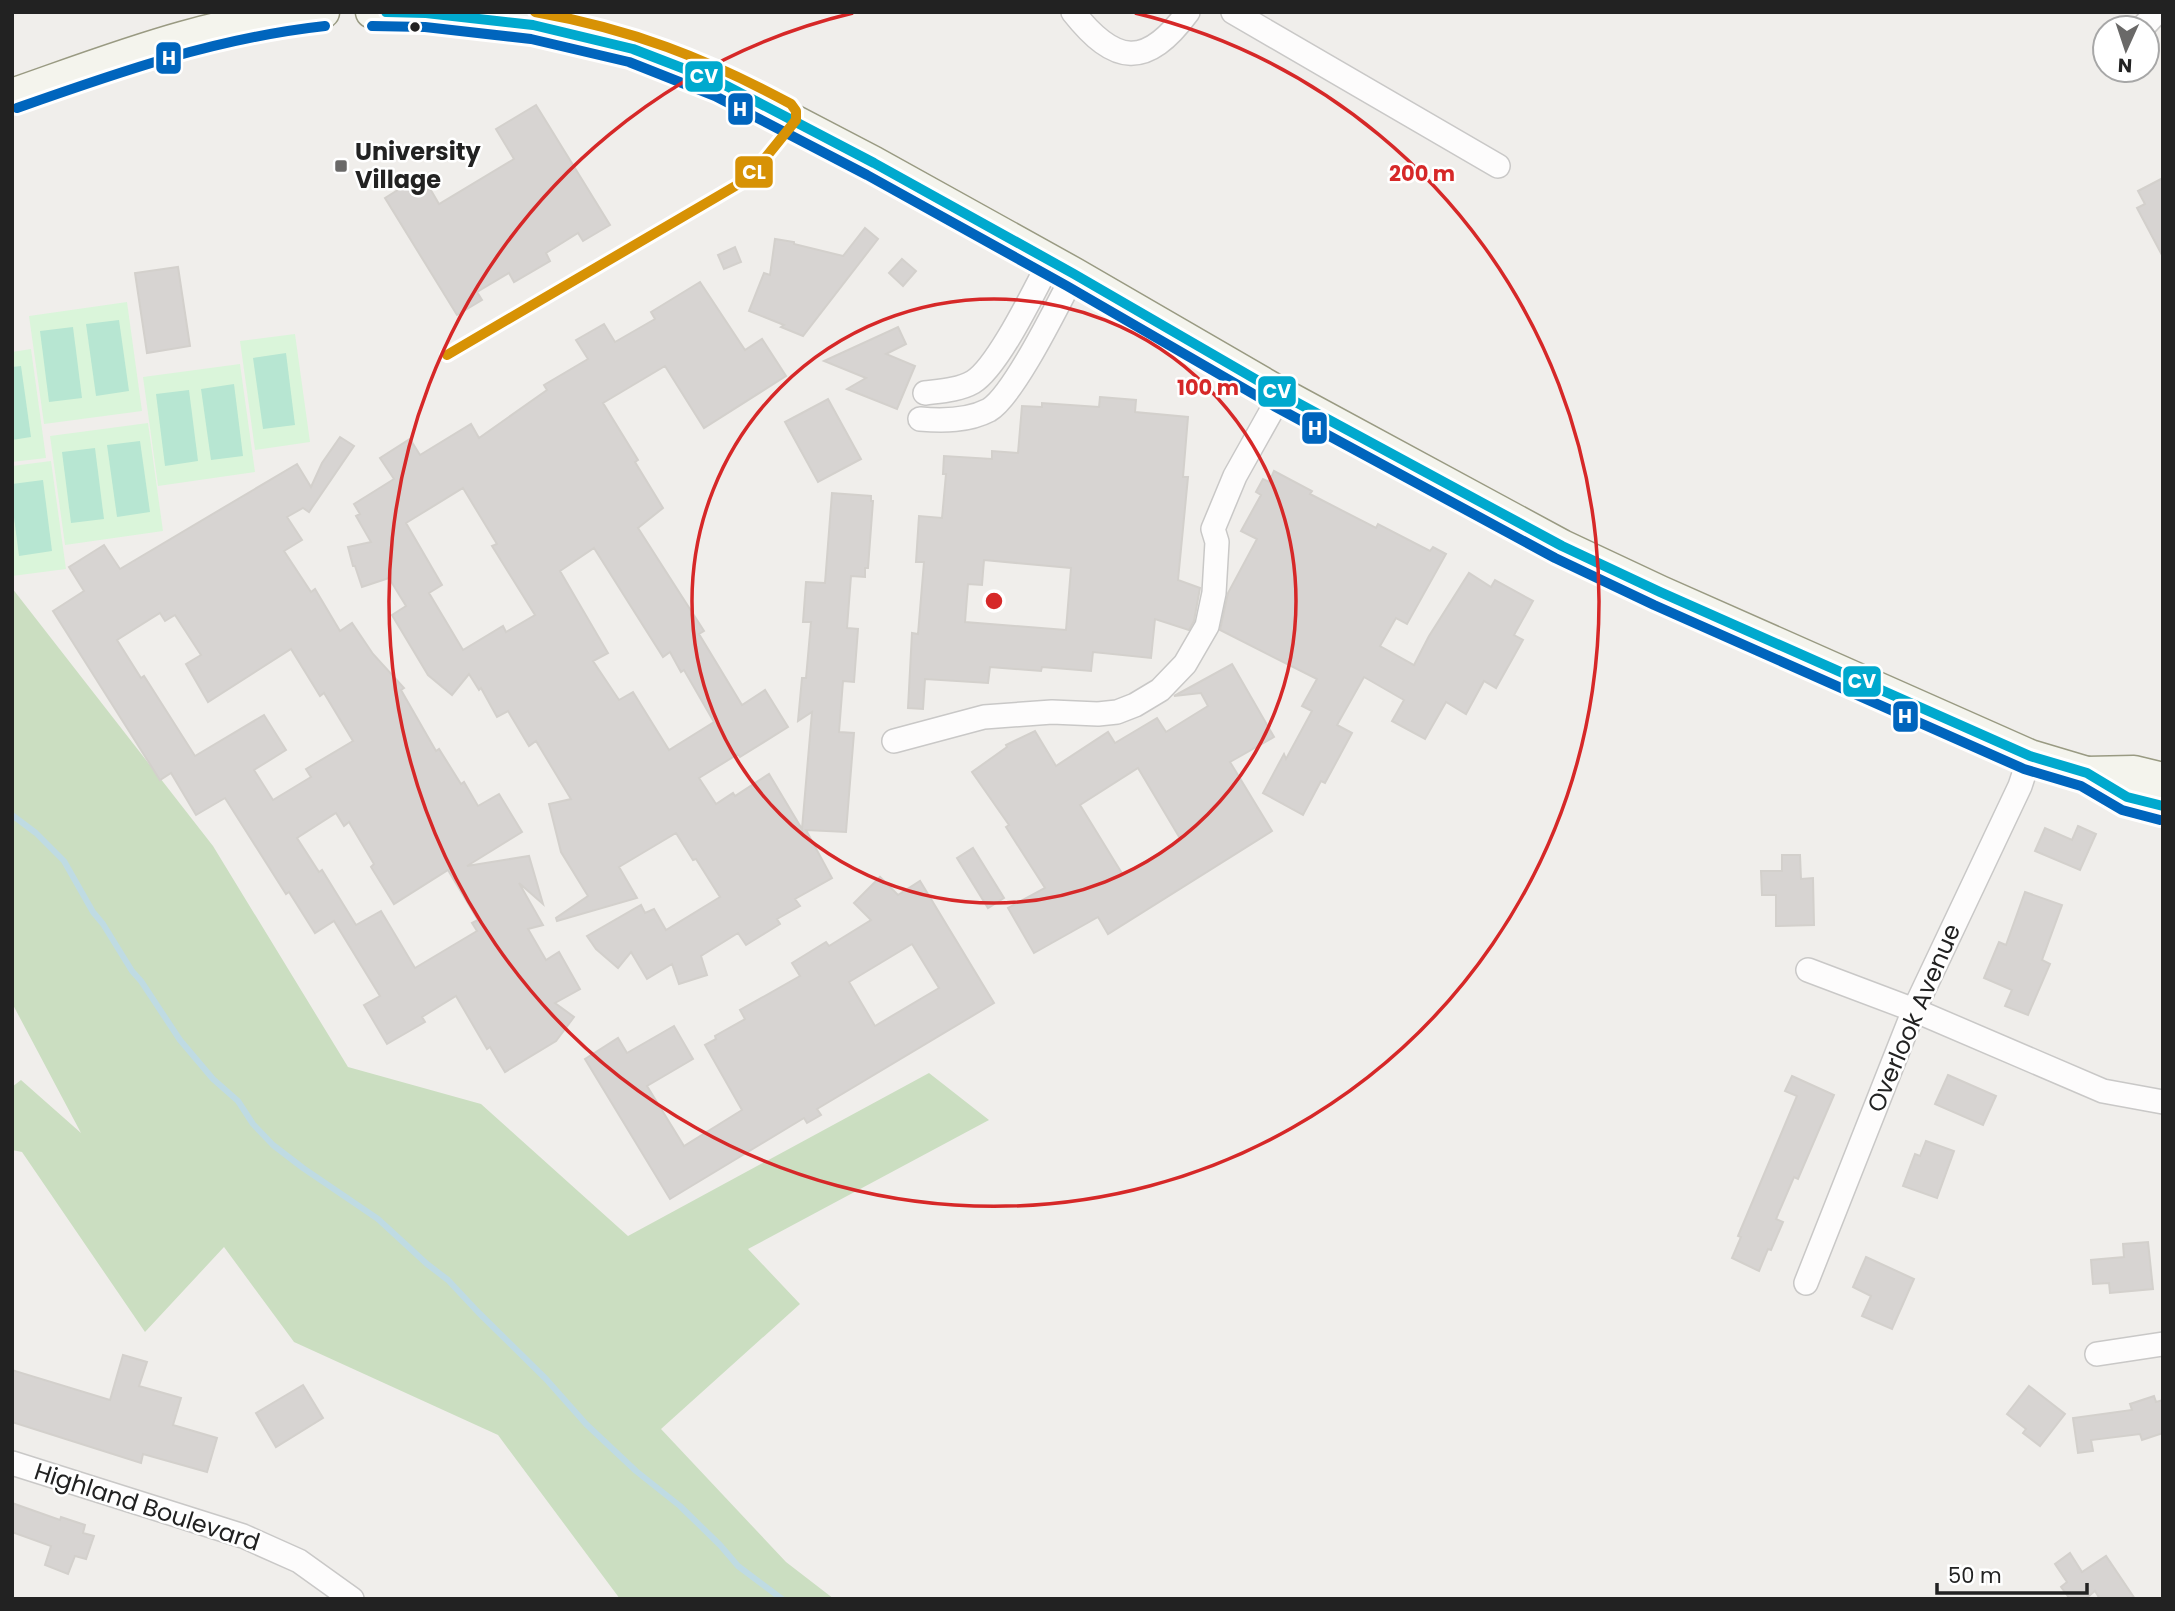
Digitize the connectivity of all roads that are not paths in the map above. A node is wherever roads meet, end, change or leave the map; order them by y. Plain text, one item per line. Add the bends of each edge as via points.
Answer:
1 (183, 12) edge
2 (372, 12) edge
3 (1073, 12) edge
4 (1188, 12) edge
5 (1233, 12) edge
6 (308, 13) edge
7 (523, 18) edge
8 (161, 43) junction
9 (12, 96) edge
10 (1499, 166) dead end
11 (1062, 268) junction
12 (925, 393) dead end
13 (1280, 394) junction
14 (920, 419) dead end
15 (894, 741) dead end
16 (2030, 756) junction
17 (2087, 773) junction
18 (2163, 779) edge
19 (2163, 806) edge
20 (1808, 970) dead end
21 (1914, 1010) junction
22 (2163, 1102) edge
23 (1806, 1283) dead end
24 (2163, 1344) edge
25 (2097, 1354) dead end
26 (12, 1463) edge
27 (352, 1599) edge

1 - 8 main road
2 - 7 main road
3 - 4 street via 1109,48 1132,55 1155,47
5 - 10 street
6 - 8 main road via 230,25
7 - 11 main road via 633,49 720,83
8 - 9 main road
11 - 12 street via 982,374 963,386
11 - 13 main road
11 - 14 street via 1022,368 998,402 967,417
13 - 15 street via 1235,475 1213,529 1217,542 1214,593 1207,626 1185,664 1160,690 1117,712 984,717
13 - 16 main road via 1562,546
16 - 17 main road
16 - 21 street, Overlook Avenue
17 - 18 main road via 2134,772
17 - 19 main road via 2127,797
20 - 21 street
21 - 22 street via 2103,1091
21 - 23 street, Overlook Avenue
24 - 25 street
26 - 27 street, Highland Boulevard via 243,1536 299,1561

